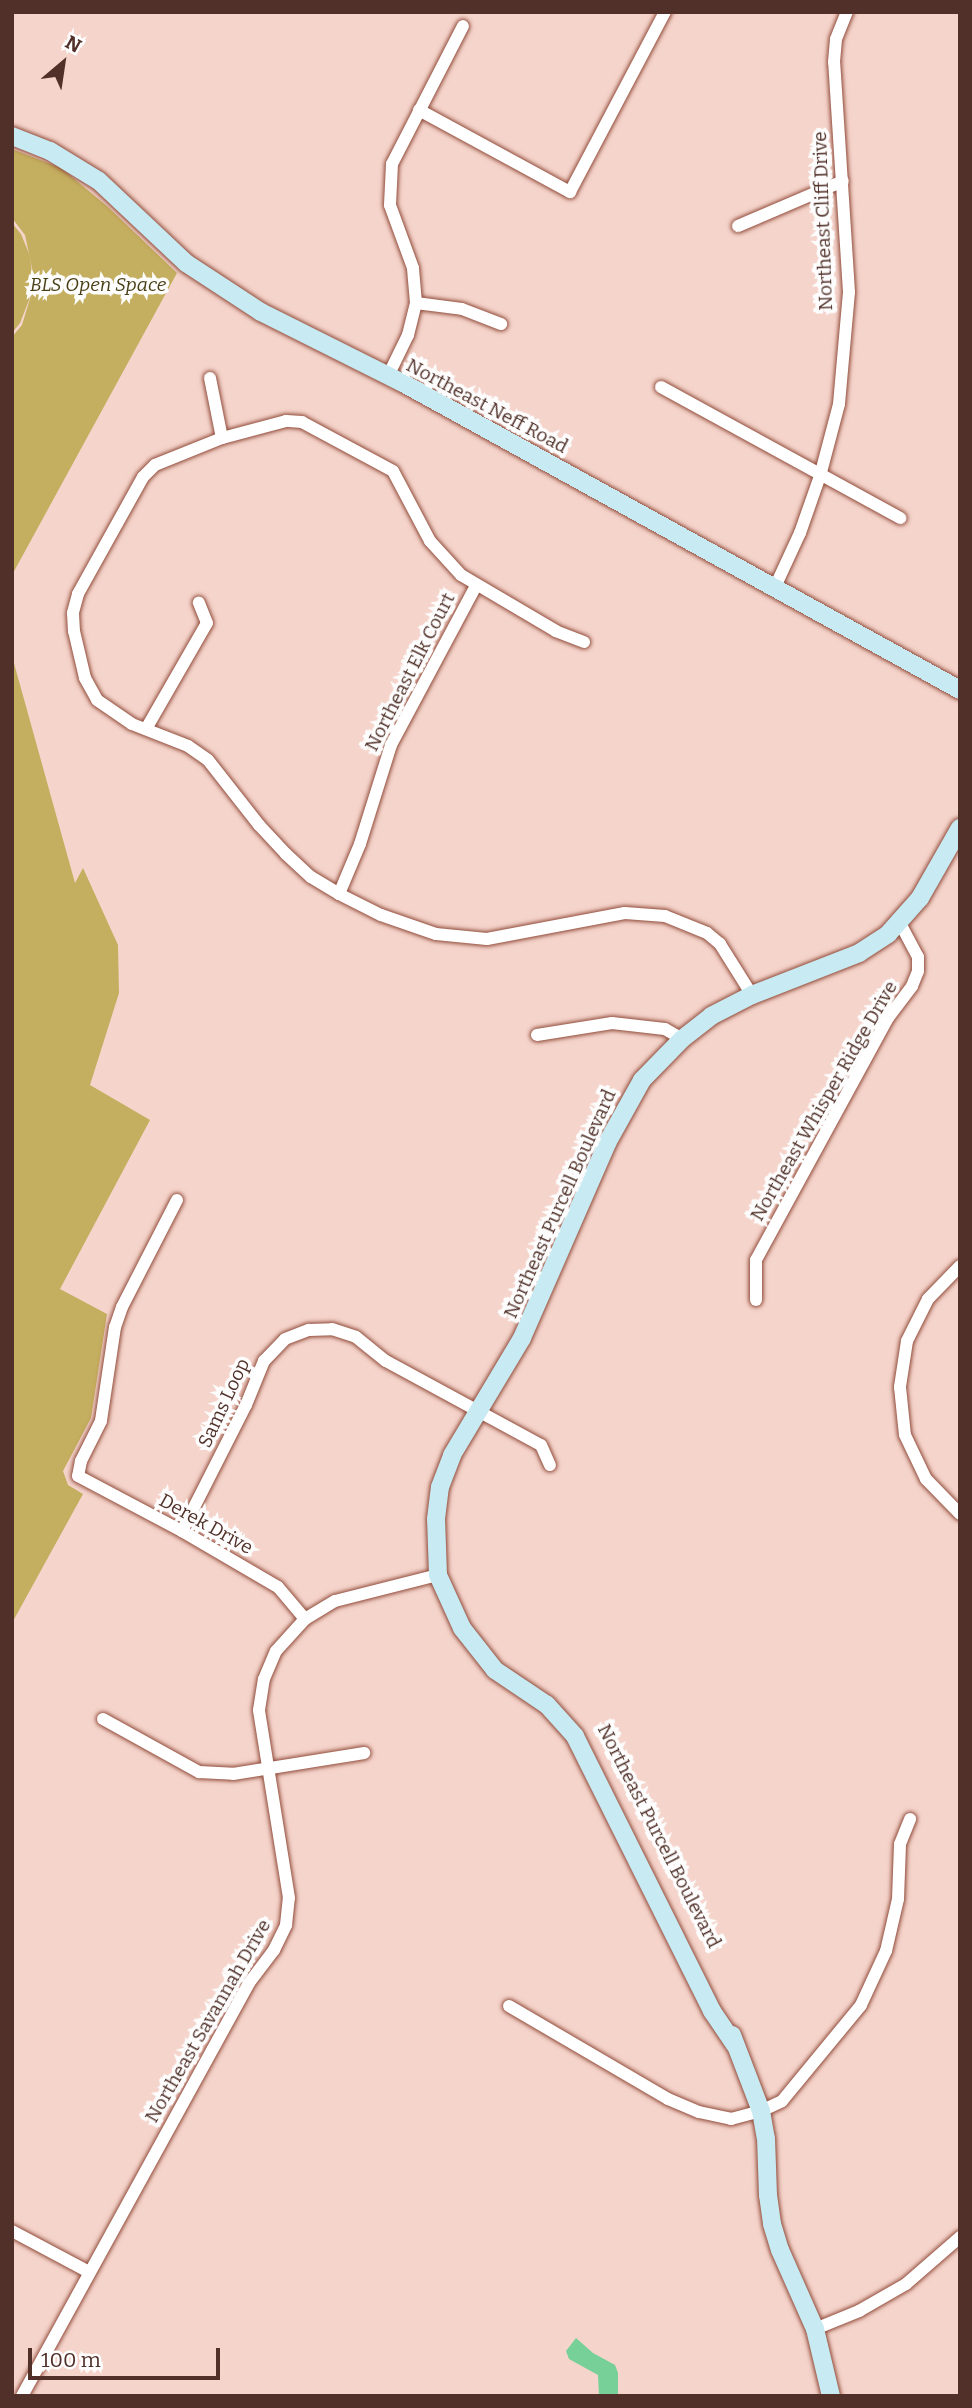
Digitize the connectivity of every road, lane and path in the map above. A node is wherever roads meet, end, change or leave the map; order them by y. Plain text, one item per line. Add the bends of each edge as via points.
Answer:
1 (664, 12) edge
2 (847, 12) edge
3 (463, 26) dead end
4 (419, 110) junction
5 (12, 136) edge
6 (843, 181) junction
7 (738, 226) dead end
8 (416, 303) junction
9 (501, 324) dead end
10 (388, 376) junction
11 (210, 378) dead end
12 (661, 387) dead end
13 (222, 439) junction
14 (820, 476) junction
15 (900, 518) dead end
16 (476, 586) junction
17 (775, 587) junction
18 (199, 603) dead end
19 (584, 642) dead end
20 (960, 690) edge
21 (146, 729) junction
22 (960, 828) edge
23 (339, 894) junction
24 (900, 923) junction
25 (752, 996) junction
26 (537, 1035) dead end
27 (682, 1039) junction
28 (177, 1200) dead end
29 (960, 1266) edge
30 (756, 1300) dead end
31 (478, 1411) junction
32 (550, 1465) dead end
33 (960, 1514) edge
34 (182, 1531) junction
35 (438, 1575) junction
36 (305, 1619) junction
37 (103, 1719) dead end
38 (364, 1753) dead end
39 (269, 1768) junction
40 (910, 1819) dead end
41 (509, 2006) dead end
42 (761, 2111) junction
43 (12, 2231) edge
44 (960, 2238) edge
45 (89, 2272) junction
46 (815, 2329) junction
47 (22, 2396) edge
48 (831, 2396) edge

1 - 4 street via 570,192
2 - 6 street, Northeast Cliff Drive via 836,39 834,62
3 - 4 street
4 - 8 street via 392,164 389,190 393,215 413,268
5 - 10 street, Northeast Neff Road via 50,151 99,181 186,263 221,288
6 - 7 street
6 - 14 street, Northeast Cliff Drive via 849,292 839,404
8 - 9 street via 462,309
8 - 10 street via 408,335
10 - 17 street, Northeast Neff Road
11 - 13 street
12 - 14 street
13 - 16 street via 286,421 302,422 393,471 444,561
13 - 21 street via 155,465 143,477 78,594 73,613 85,678 97,700 107,710
14 - 15 street
14 - 17 street, Northeast Cliff Drive
16 - 19 street
16 - 23 street, Northeast Elk Court via 391,745
17 - 20 street, Northeast Neff Road
18 - 21 street via 207,623
21 - 23 street via 188,746 208,760 286,854
22 - 24 street, Northeast Purcell Boulevard via 920,898
23 - 25 street via 381,915 436,933 487,939 625,913 665,916 707,933 734,964
24 - 25 street, Northeast Purcell Boulevard via 859,953
24 - 30 street, Northeast Whisper Ridge Drive via 918,957 918,971 756,1260
25 - 27 street, Northeast Purcell Boulevard via 712,1016
26 - 27 street via 612,1023 666,1029
27 - 31 street, Northeast Purcell Boulevard via 642,1080 627,1103 522,1338
28 - 34 street, Derek Drive via 122,1307 101,1421 78,1476
29 - 33 street via 929,1299 907,1341 900,1387 905,1435 926,1479
31 - 32 street, Sams Loop via 541,1445
31 - 34 street, Sams Loop via 386,1361 356,1337 316,1329 285,1339 264,1361
31 - 35 street, Northeast Purcell Boulevard via 440,1487
34 - 36 street, Derek Drive via 278,1587
35 - 36 street, Northeast Savannah Drive via 335,1601
35 - 42 street, Northeast Purcell Boulevard via 462,1628 495,1670 547,1705 575,1736 712,2011 735,2045
36 - 39 street, Northeast Savannah Drive via 276,1651 264,1679 259,1710
37 - 39 street via 199,1772 233,1774
38 - 39 street
39 - 45 street, Northeast Savannah Drive via 289,1898 286,1925 249,1983
40 - 42 street via 900,1843 898,1899 886,1951 861,2006 782,2101
41 - 42 street via 668,2099 699,2112 731,2119
42 - 46 street, Northeast Purcell Boulevard via 772,2224
43 - 45 street
44 - 46 street via 906,2284
45 - 47 street, Northeast Savannah Drive
46 - 48 street, Northeast Purcell Boulevard

